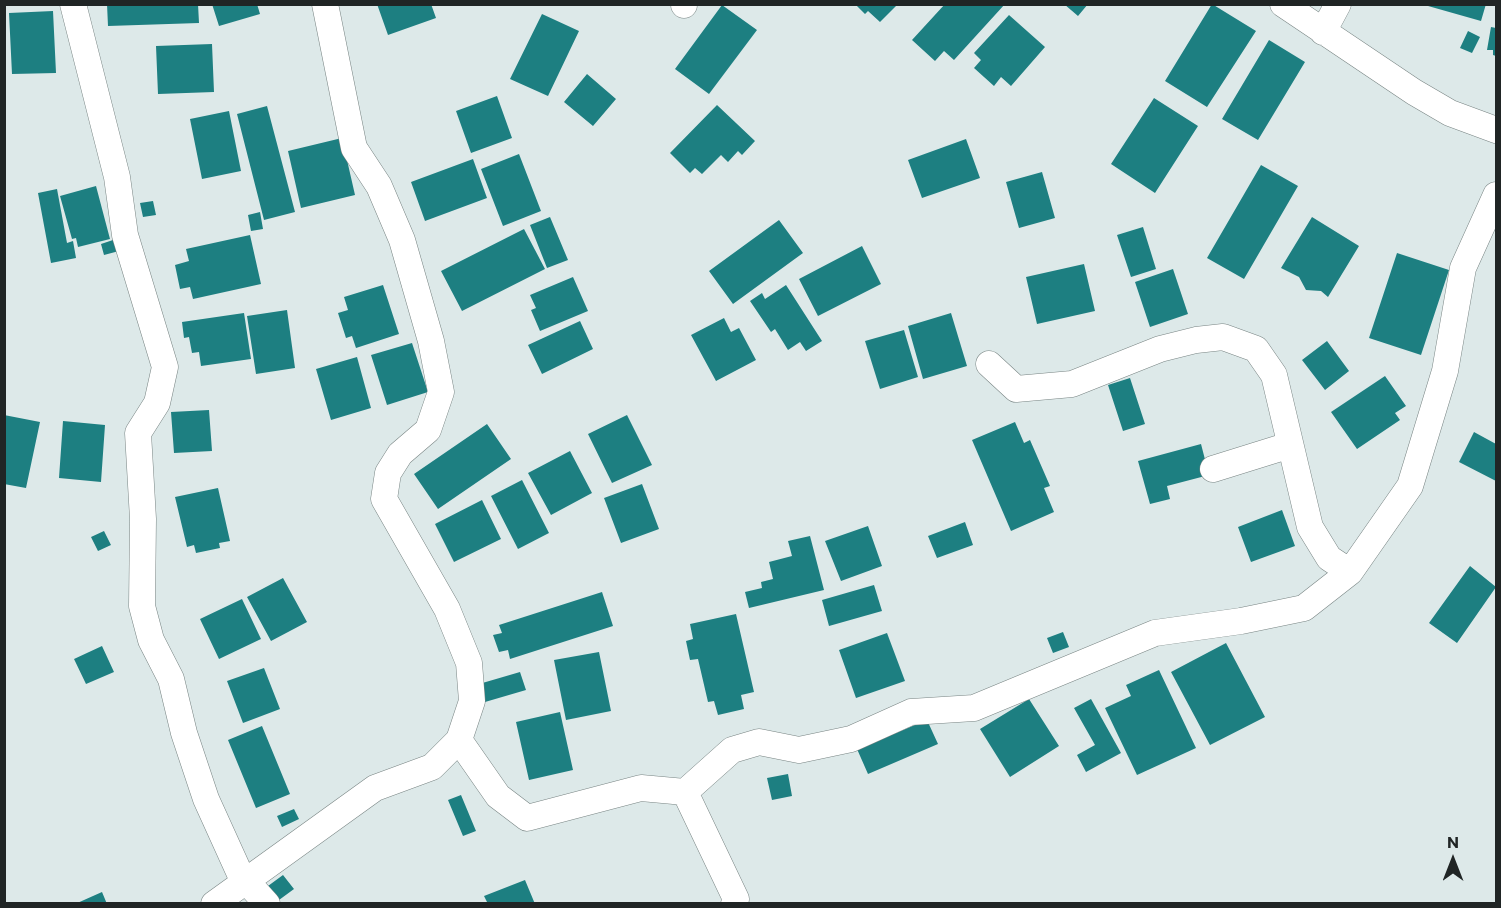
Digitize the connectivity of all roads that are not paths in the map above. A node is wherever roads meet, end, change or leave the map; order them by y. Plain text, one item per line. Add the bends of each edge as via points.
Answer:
1 (73, 4) edge
2 (325, 4) edge
3 (1283, 4) edge
4 (1338, 4) edge
5 (1323, 32) junction
6 (1497, 130) edge
7 (1497, 195) edge
8 (989, 364) dead end
9 (1290, 445) junction
10 (1213, 469) dead end
11 (1350, 572) junction
12 (459, 740) junction
13 (686, 792) junction
14 (245, 879) junction
15 (214, 903) edge
16 (267, 903) edge
17 (734, 903) edge

1 - 14 street via 117,177 125,235 165,367 157,404 138,433 143,519 142,606 151,640 171,679 206,799
2 - 12 street via 354,148 379,186 402,240 441,392 428,430 400,454 388,473 384,499 447,609 469,663 472,701
3 - 5 street
4 - 5 street
5 - 6 street via 1450,113
7 - 11 street via 1463,268 1445,371 1410,486
8 - 9 street via 1016,389 1072,384 1160,349 1223,337 1256,349 1274,375
9 - 10 street
9 - 11 street via 1310,527 1329,558
11 - 13 street via 1304,608 1155,633 974,708 910,712 851,739 799,750 759,742 732,750
12 - 13 street via 498,796 527,818 641,788
12 - 14 street via 432,767 375,788
13 - 17 street via 736,899
14 - 15 street
14 - 16 street

